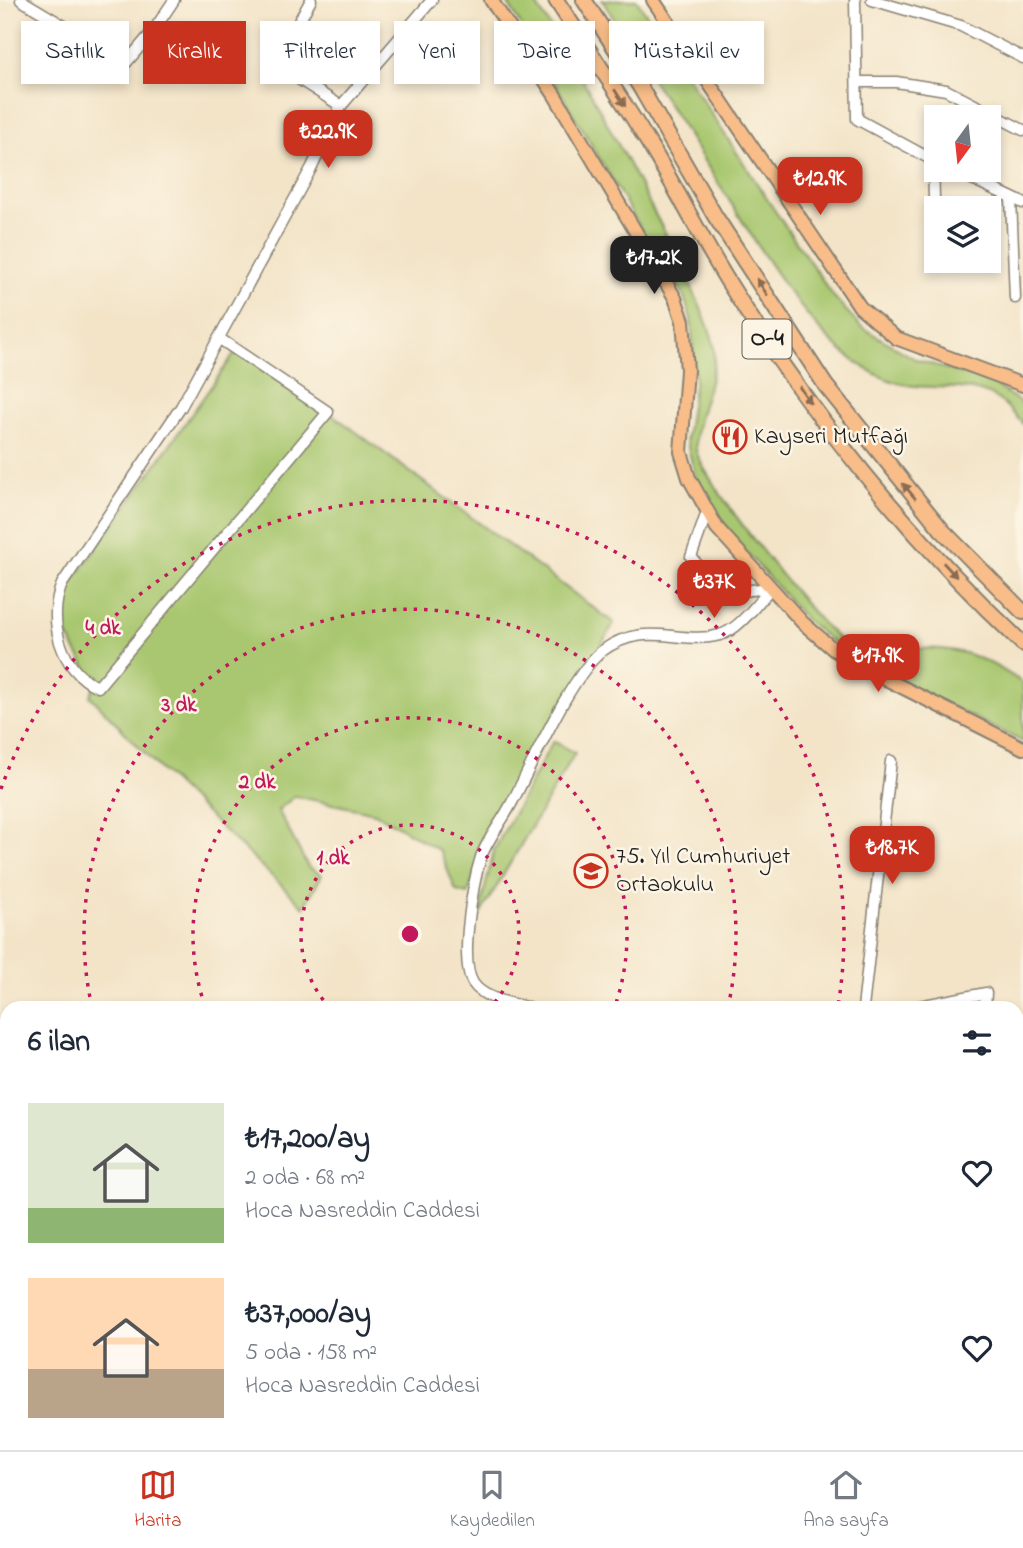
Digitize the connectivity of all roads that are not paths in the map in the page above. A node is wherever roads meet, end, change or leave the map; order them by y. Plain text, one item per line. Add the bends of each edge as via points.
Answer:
1 (21, 0) edge
2 (174, 0) edge
3 (311, 0) edge
4 (432, 0) edge
5 (491, 0) edge
6 (556, 0) edge
7 (584, 0) edge
8 (653, 0) edge
9 (855, 0) edge
10 (872, 0) edge
11 (1023, 58) edge
12 (857, 82) junction
13 (341, 106) junction
14 (1023, 130) edge
15 (924, 155) edge
16 (978, 182) edge
17 (1011, 198) junction
18 (1023, 203) edge
19 (1015, 298) dead end
20 (220, 339) junction
21 (1023, 385) edge
22 (707, 512) junction
23 (771, 588) junction
24 (1023, 612) edge
25 (1023, 644) edge
26 (1023, 748) edge
27 (891, 761) dead end
28 (506, 1001) edge
29 (864, 1001) edge
30 (950, 1001) edge
31 (985, 1001) edge

1 - 2 street via 126,63
3 - 13 street via 275,64
4 - 13 street
5 - 22 main road via 554,94 675,298 686,341 681,452
6 -> 25 highway, O-4 via 652,148 728,282 812,404 890,503
24 -> 7 highway, O-4 via 942,530 825,386
8 - 21 main road via 860,307 896,338
9 - 12 street
10 - 11 street via 961,26
12 - 14 street via 897,82 946,90
12 - 15 street via 857,119
13 - 20 street
16 - 17 street
17 - 18 street
17 - 19 street
20 - 20 street via 328,412 98,687 74,667 61,644 54,602
22 - 23 main road
22 - 23 street via 691,557 721,593
23 - 26 main road via 833,649
23 - 28 street via 722,634 694,637 650,632 602,651 584,673 481,857 467,943 471,978 475,986
27 - 29 street
30 - 31 street via 986,993

